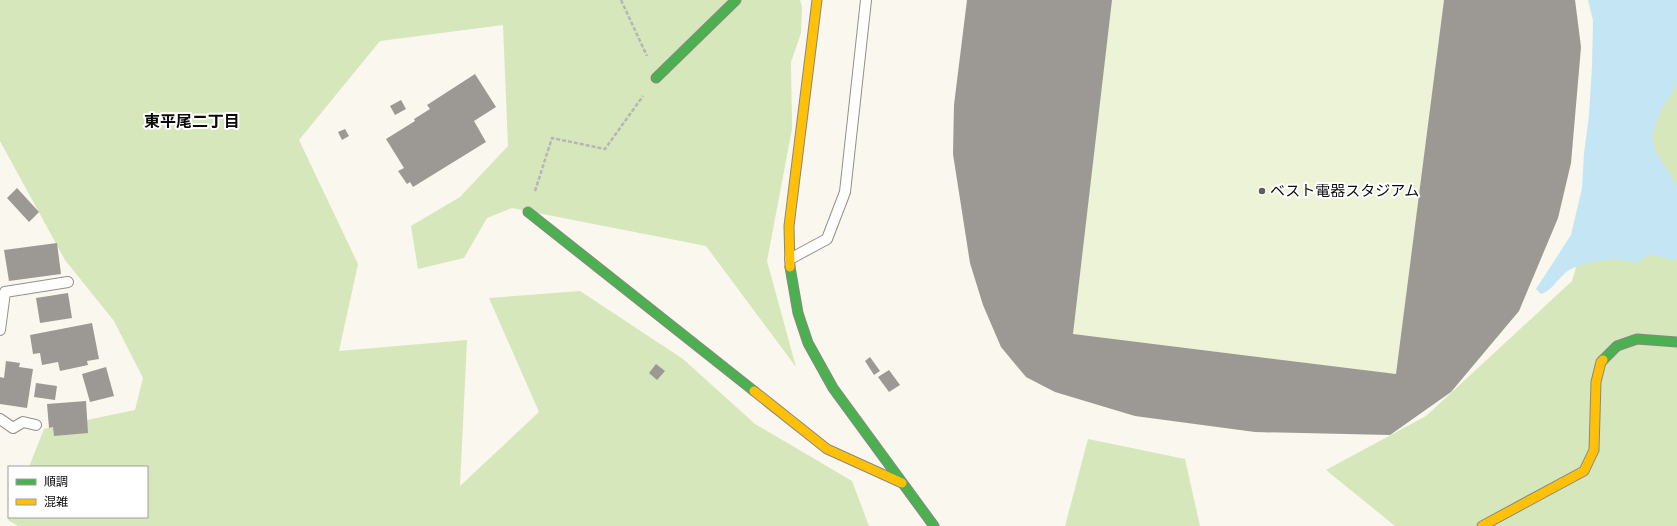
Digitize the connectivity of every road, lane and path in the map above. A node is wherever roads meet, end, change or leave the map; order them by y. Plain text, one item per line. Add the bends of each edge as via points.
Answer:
1 (621, 0) edge
2 (736, 0) edge
3 (817, 0) edge
4 (866, 0) edge
5 (656, 78) junction
6 (528, 212) joint
7 (790, 259) junction
8 (68, 282) dead end
9 (0, 330) edge
10 (1677, 342) edge
11 (0, 419) edge
12 (36, 425) dead end
13 (903, 484) junction
14 (934, 526) edge
15 (1482, 526) edge

1 - 5 path
2 - 5 street
3 - 7 street via 797,149 790,226
4 - 7 lane via 845,192 827,239
5 - 6 path via 605,149 552,138
6 - 13 street via 827,449
7 - 13 street via 798,313 808,343 833,388
8 - 9 lane via 5,292
10 - 15 street via 1637,340 1617,346 1601,362 1596,382 1594,450 1584,471
11 - 12 lane via 13,428 23,422
13 - 14 street

